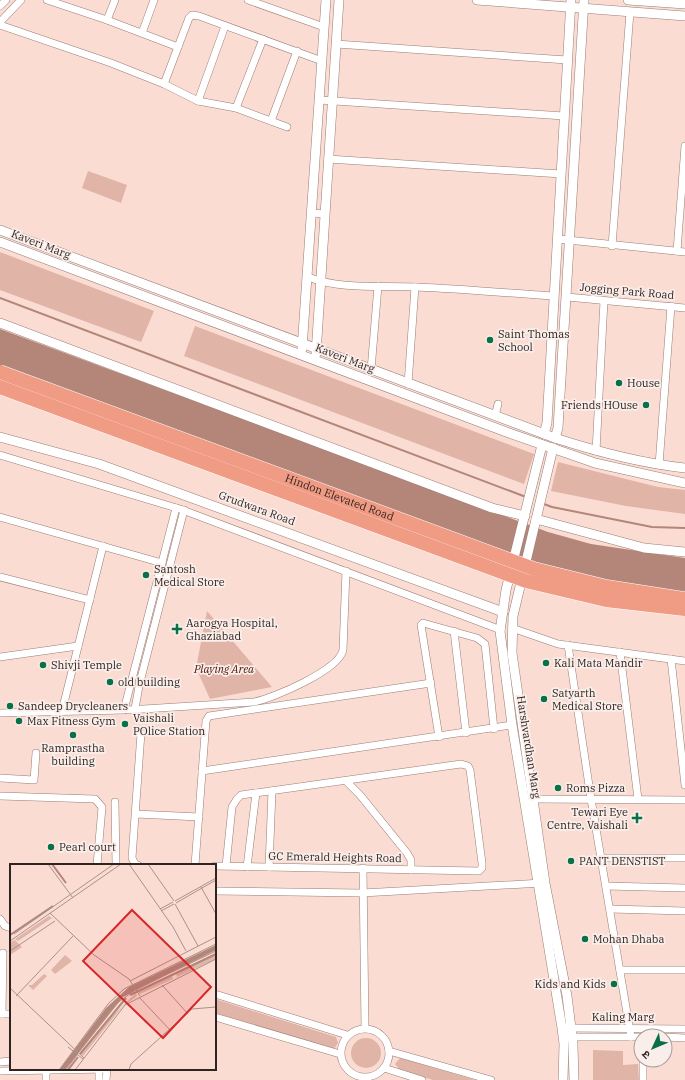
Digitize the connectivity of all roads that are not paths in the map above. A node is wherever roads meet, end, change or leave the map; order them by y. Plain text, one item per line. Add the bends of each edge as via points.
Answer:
1 (6, 0) edge
2 (21, 0) edge
3 (47, 0) edge
4 (74, 0) edge
5 (115, 0) edge
6 (154, 0) edge
7 (248, 0) edge
8 (326, 0) edge
9 (339, 0) edge
10 (477, 0) edge
11 (628, 0) edge
12 (571, 4) edge
13 (583, 4) edge
14 (685, 4) edge
15 (0, 6) edge
16 (72, 8) junction
17 (630, 12) junction
18 (685, 16) edge
19 (107, 20) junction
20 (0, 22) edge
21 (0, 25) edge
22 (225, 26) junction
23 (324, 27) junction
24 (142, 33) junction
25 (262, 39) junction
26 (336, 44) junction
27 (178, 47) junction
28 (297, 51) junction
29 (568, 60) junction
30 (322, 61) junction
31 (164, 84) junction
32 (198, 100) junction
33 (319, 100) junction
34 (332, 100) junction
35 (236, 108) junction
36 (564, 116) junction
37 (270, 120) junction
38 (287, 127) dead end
39 (685, 146) edge
40 (328, 159) junction
41 (561, 174) junction
42 (312, 213) junction
43 (325, 214) junction
44 (0, 230) edge
45 (558, 239) junction
46 (570, 241) junction
47 (0, 242) edge
48 (612, 246) junction
49 (677, 251) junction
50 (685, 252) edge
51 (77, 259) junction
52 (74, 270) junction
53 (308, 277) junction
54 (321, 282) junction
55 (378, 286) junction
56 (415, 287) junction
57 (554, 296) junction
58 (567, 297) junction
59 (604, 300) junction
60 (671, 306) junction
61 (685, 308) edge
62 (0, 323) edge
63 (302, 344) junction
64 (316, 349) junction
65 (302, 355) junction
66 (316, 360) junction
67 (371, 370) junction
68 (0, 372) edge
69 (408, 384) junction
70 (0, 388) edge
71 (498, 404) dead end
72 (494, 416) junction
73 (544, 434) junction
74 (0, 437) edge
75 (555, 438) junction
76 (542, 445) junction
77 (553, 448) junction
78 (596, 451) junction
79 (0, 455) edge
80 (659, 465) junction
81 (685, 468) edge
82 (685, 483) edge
83 (176, 508) junction
84 (184, 510) junction
85 (525, 515) junction
86 (0, 517) edge
87 (536, 518) junction
88 (103, 546) junction
89 (685, 552) edge
90 (162, 563) junction
91 (346, 571) junction
92 (0, 577) edge
93 (685, 599) edge
94 (90, 600) junction
95 (685, 609) edge
96 (503, 612) junction
97 (512, 628) junction
98 (501, 630) junction
99 (454, 631) junction
100 (568, 645) junction
101 (78, 646) junction
102 (620, 652) junction
103 (0, 657) edge
104 (670, 659) junction
105 (685, 661) edge
106 (431, 684) junction
107 (62, 712) junction
108 (0, 713) edge
109 (512, 725) junction
110 (494, 729) junction
111 (141, 733) dead end
112 (466, 733) junction
113 (439, 737) junction
114 (36, 753) dead end
115 (202, 771) junction
116 (0, 778) edge
117 (346, 781) junction
118 (685, 785) edge
119 (272, 791) junction
120 (256, 793) junction
121 (0, 796) edge
122 (533, 799) junction
123 (591, 799) junction
124 (638, 800) junction
125 (685, 800) edge
126 (115, 802) dead end
127 (136, 814) junction
128 (199, 817) junction
129 (601, 858) junction
130 (685, 858) edge
131 (97, 864) edge
132 (116, 864) edge
133 (135, 864) edge
134 (195, 864) edge
135 (216, 866) edge
136 (226, 866) junction
137 (247, 867) junction
138 (269, 867) junction
139 (363, 868) junction
140 (411, 870) junction
141 (542, 883) junction
142 (606, 886) junction
143 (685, 888) edge
144 (216, 891) edge
145 (362, 893) junction
146 (610, 909) junction
147 (685, 911) edge
148 (0, 919) edge
149 (10, 928) edge
150 (1, 953) edge
151 (620, 970) junction
152 (685, 970) edge
153 (216, 994) edge
154 (1, 1014) edge
155 (216, 1017) edge
156 (365, 1028) junction
157 (630, 1028) junction
158 (685, 1029) edge
159 (567, 1032) junction
160 (347, 1035) junction
161 (631, 1037) joint
162 (673, 1037) edge
163 (685, 1038) edge
164 (389, 1051) junction
165 (340, 1054) junction
166 (10, 1061) edge
167 (0, 1062) edge
168 (384, 1068) junction
169 (643, 1068) edge
170 (23, 1070) edge
171 (103, 1070) edge
172 (103, 1070) edge
173 (0, 1071) edge
174 (364, 1078) edge
175 (99, 1080) edge
176 (106, 1080) edge
177 (422, 1080) edge
178 (490, 1080) edge
179 (564, 1080) edge
180 (574, 1080) edge
181 (643, 1080) edge

1 - 15 street
2 - 20 street
3 - 16 street
4 - 16 street
5 - 19 street
6 - 24 street
7 - 23 street
8 - 23 street
9 - 26 street
10 - 12 street
11 - 14 street
12 - 13 street
12 - 29 street
13 - 17 street
13 - 46 street
16 - 19 street
17 - 18 street
17 - 48 street
19 - 24 street
21 - 31 street
22 - 25 street
22 - 27 street via 192,15
22 - 32 street
23 - 30 street
24 - 27 street
25 - 28 street
25 - 35 street
26 - 29 street
26 - 34 street
27 - 31 street
28 - 30 street
28 - 37 street
29 - 36 street
30 - 33 street
31 - 32 street
32 - 35 street
33 - 34 street
33 - 42 street
34 - 36 street
34 - 40 street
35 - 37 street
36 - 41 street
37 - 38 street
39 - 49 street
40 - 41 street
40 - 43 street
41 - 45 street
42 - 43 street
42 - 53 street
43 - 54 street
44 - 51 street, Kaveri Marg
45 - 46 street
45 - 57 street
46 - 48 street
46 - 58 street
47 - 52 street, Kaveri Marg
48 - 49 street
49 - 50 street
51 - 52 street
51 - 63 street, Kaveri Marg
52 - 65 street, Kaveri Marg
53 - 54 street
53 - 63 street
54 - 55 street
54 - 64 street
55 - 56 street
55 - 67 street
56 - 57 street
56 - 69 street
57 - 73 street via 547,423
58 - 59 street, Jogging Park Road
58 - 75 street
59 - 60 street, Jogging Park Road
59 - 78 street
60 - 61 street, Jogging Park Road
60 - 80 street
62 - 85 street via 492,508
63 - 64 street, Kaveri Marg
63 - 65 street
64 - 66 street
64 - 67 street, Kaveri Marg
65 - 66 street, Kaveri Marg
66 - 76 street, Kaveri Marg
67 - 69 street, Kaveri Marg
68 - 93 highway, Hindon Elevated Road, bridge via 534,569 607,587
69 - 72 street, Kaveri Marg
70 - 95 highway, Hindon Elevated Road, bridge via 526,581 606,600
71 - 72 street
72 - 73 street, Kaveri Marg
73 - 75 street, Kaveri Marg
74 - 96 street, Grudwara Road via 99,464
75 - 78 street, Kaveri Marg
76 - 77 street, Kaveri Marg
76 - 85 street, Harshvardhan Marg
77 - 82 street, Kaveri Marg via 595,463
77 - 87 street, Harshvardhan Marg
78 - 80 street, Kaveri Marg
79 - 83 street
80 - 81 street, Kaveri Marg
83 - 84 street
83 - 90 street
84 - 91 street
84 - 91 street via 132,709 268,699 335,664 344,650
85 - 96 street, Harshvardhan Marg, bridge
86 - 88 street
87 - 89 street via 644,548
87 - 97 street, Harshvardhan Marg, bridge
88 - 90 street
88 - 94 street
90 - 107 street via 124,710
91 - 98 street
92 - 94 street
94 - 101 street
96 - 98 street, Harshvardhan Marg
97 - 100 street
97 - 122 street, Harshvardhan Marg via 512,653
98 - 109 street, Harshvardhan Marg
99 - 106 street via 426,623 421,625
99 - 110 street via 482,640 485,644
99 - 112 street
100 - 102 street
100 - 123 street
101 - 103 street
101 - 107 street
102 - 104 street
102 - 124 street
104 - 105 street
104 - 118 street
106 - 113 street
106 - 115 street via 212,715 206,721
107 - 108 street
109 - 110 street
109 - 141 street, Harshvardhan Marg
110 - 112 street
111 - 127 street
112 - 113 street
113 - 115 street
114 - 116 street via 34,780
115 - 128 street
117 - 119 street
117 - 140 street, GC Emerald Heights Road via 407,853 411,860
117 - 140 street via 461,764 468,766 482,868 474,872
119 - 120 street
119 - 138 street
120 - 136 street via 241,795 234,802
120 - 137 street
121 - 131 street via 98,800 102,807
122 - 123 street
122 - 141 street, Harshvardhan Marg
123 - 124 street
123 - 129 street
124 - 125 street
126 - 132 street
127 - 128 street
127 - 133 street via 132,858
128 - 134 street
129 - 130 street
129 - 142 street
135 - 136 street, GC Emerald Heights Road
136 - 137 street, GC Emerald Heights Road
137 - 138 street, GC Emerald Heights Road
138 - 139 street, GC Emerald Heights Road
139 - 140 street, GC Emerald Heights Road
139 - 145 street
141 - 145 street
141 - 159 street, Harshvardhan Marg via 567,996
142 - 143 street
142 - 146 street
144 - 145 street
145 - 156 street
146 - 147 street
146 - 151 street
148 - 149 street via 4,926
150 - 154 street
151 - 152 street
151 - 157 street
153 - 160 street
155 - 165 street
156 - 160 street
156 - 164 street via 380,1033 388,1044
157 - 158 street, Kaling Marg
157 - 159 street, Kaling Marg
157 - 161 street
159 - 161 street, Kaling Marg
159 - 179 street, Harshvardhan Marg
159 - 180 street, Harshvardhan Marg
160 - 165 street
162 - 163 street
164 - 168 street
164 - 178 street
165 - 174 street via 347,1070
166 - 167 street
168 - 174 street via 377,1074
168 - 177 street
169 - 181 street
170 - 173 street
171 - 175 street
172 - 176 street

